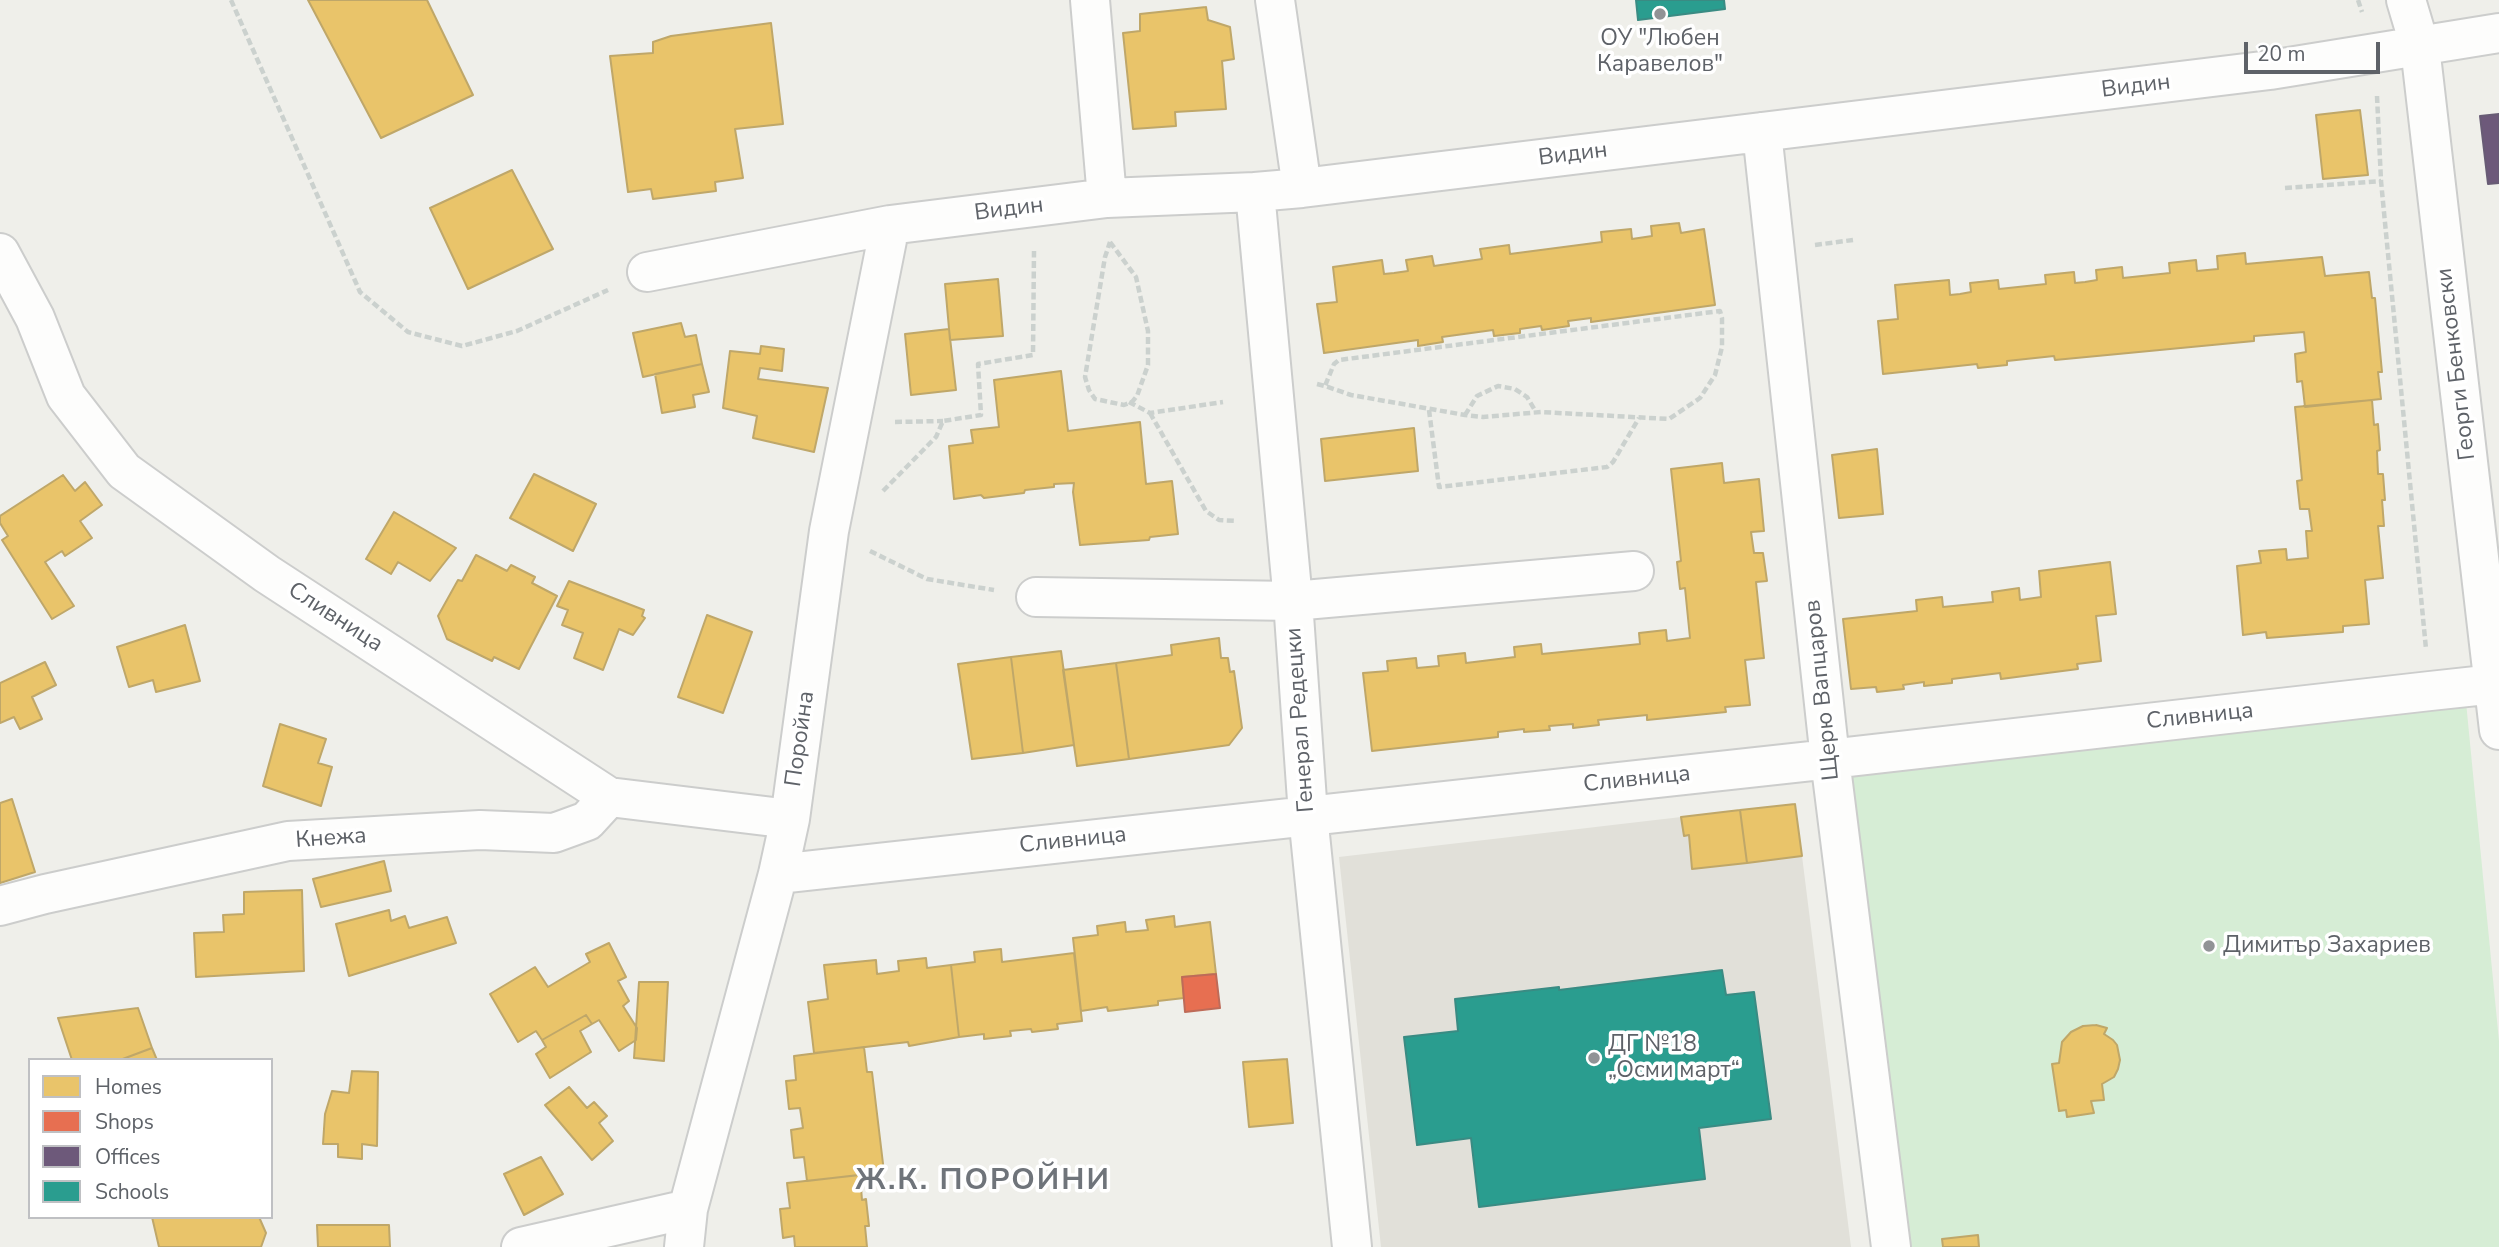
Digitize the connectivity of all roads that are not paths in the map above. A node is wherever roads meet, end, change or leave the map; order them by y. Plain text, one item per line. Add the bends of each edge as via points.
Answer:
1 (1090, 0) edge
2 (1275, 0) edge
3 (2406, 0) edge
4 (2499, 33) edge
5 (2420, 47) junction
6 (1762, 132) junction
7 (1302, 188) junction
8 (1255, 192) junction
9 (1107, 198) junction
10 (890, 225) junction
11 (0, 253) edge
12 (647, 272) road end
13 (1634, 571) dead end
14 (1036, 597) road end
15 (1293, 601) junction
16 (2497, 685) edge
17 (2499, 730) edge
18 (1830, 759) junction
19 (609, 797) junction
20 (1308, 815) junction
21 (790, 819) junction
22 (778, 874) junction
23 (0, 906) edge
24 (688, 1209) junction
25 (521, 1247) edge
26 (684, 1247) edge
27 (1352, 1247) edge
28 (1891, 1247) edge

1 - 9 street
2 - 7 street
3 - 5 street, Георги Бенковски
4 - 5 street, Видин
5 - 6 street, Видин via 2039,100
5 - 16 street, Георги Бенковски
6 - 7 street, Видин
6 - 18 street, Щерю Вапцаров
7 - 8 street, Видин
8 - 9 street, Видин
8 - 15 street, Генерал Редецки
9 - 10 street, Видин
10 - 12 street, Видин
10 - 21 street, Поройна via 829,531
11 - 19 street, Сливница via 35,318 66,396 124,471 267,574
13 - 15 street
14 - 15 street
15 - 20 street, Генерал Редецки
16 - 17 street, Георги Бенковски
16 - 18 street, Сливница
18 - 20 street, Сливница
18 - 28 street, Щерю Вапцаров
19 - 21 street, Сливница
19 - 23 street, Кнежа via 587,821 554,833 480,830 288,841
20 - 22 street, Сливница
20 - 27 street, Генерал Редецки
21 - 22 street, Поройна
22 - 24 street, Поройна
24 - 25 street
24 - 26 street, Поройна

